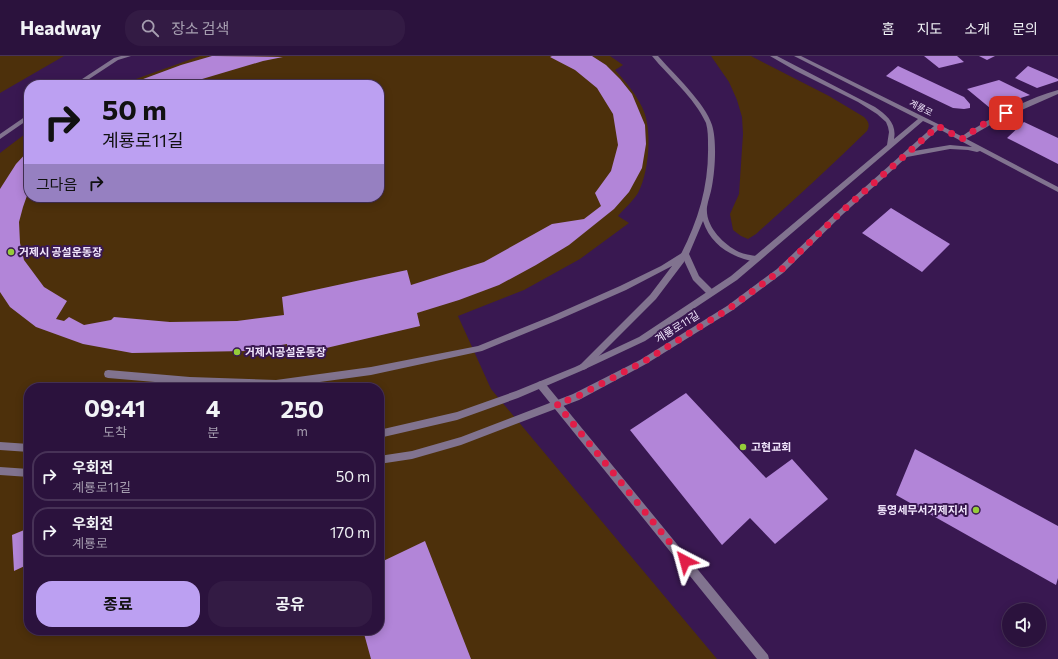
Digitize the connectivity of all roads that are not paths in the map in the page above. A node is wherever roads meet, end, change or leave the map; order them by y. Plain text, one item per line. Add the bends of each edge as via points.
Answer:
1 (128, 56) edge
2 (656, 56) edge
3 (773, 56) edge
4 (797, 56) edge
5 (84, 80) edge
6 (1058, 92) edge
7 (922, 119) junction
8 (24, 120) edge
9 (938, 126) junction
10 (0, 137) edge
11 (962, 139) junction
12 (890, 145) junction
13 (905, 155) junction
14 (992, 155) junction
15 (1058, 190) edge
16 (704, 208) junction
17 (685, 254) junction
18 (757, 259) junction
19 (711, 293) junction
20 (583, 367) junction
21 (108, 374) dead end
22 (247, 383) edge
23 (283, 383) edge
24 (541, 385) junction
25 (557, 404) junction
26 (384, 433) edge
27 (0, 446) edge
28 (24, 448) edge
29 (384, 459) edge
30 (0, 471) edge
31 (24, 473) edge
32 (764, 659) edge

1 - 5 street via 116,59
2 - 16 street via 692,97 709,124 712,158 710,187
3 - 12 street via 880,114 892,129
4 - 7 street, 계룡로
6 - 11 street via 1018,107 982,125
7 - 9 street, 계룡로
7 - 12 street, 계룡로11길
8 - 10 street
9 - 11 street, 계룡로
9 - 13 street, 계룡로11길
11 - 14 street, 계룡로
12 - 18 street, 계룡로11길
13 - 14 street via 957,146
13 - 25 street, 계룡로11길 via 780,271 730,308 643,362 576,397
14 - 15 street, 계룡로
16 - 17 street
16 - 18 street via 708,228 725,247 745,258
17 - 19 street via 696,278
17 - 20 street via 653,296
17 - 23 street via 664,268 623,288 479,349 371,371
18 - 19 street, 계룡로11길
19 - 20 street, 계룡로11길 via 642,339
20 - 24 street, 계룡로11길
21 - 22 street
24 - 25 street
24 - 26 street, 계룡로11길 via 457,416
25 - 29 street, 계룡로11길 via 461,441 412,455
25 - 32 street
27 - 28 street
30 - 31 street

